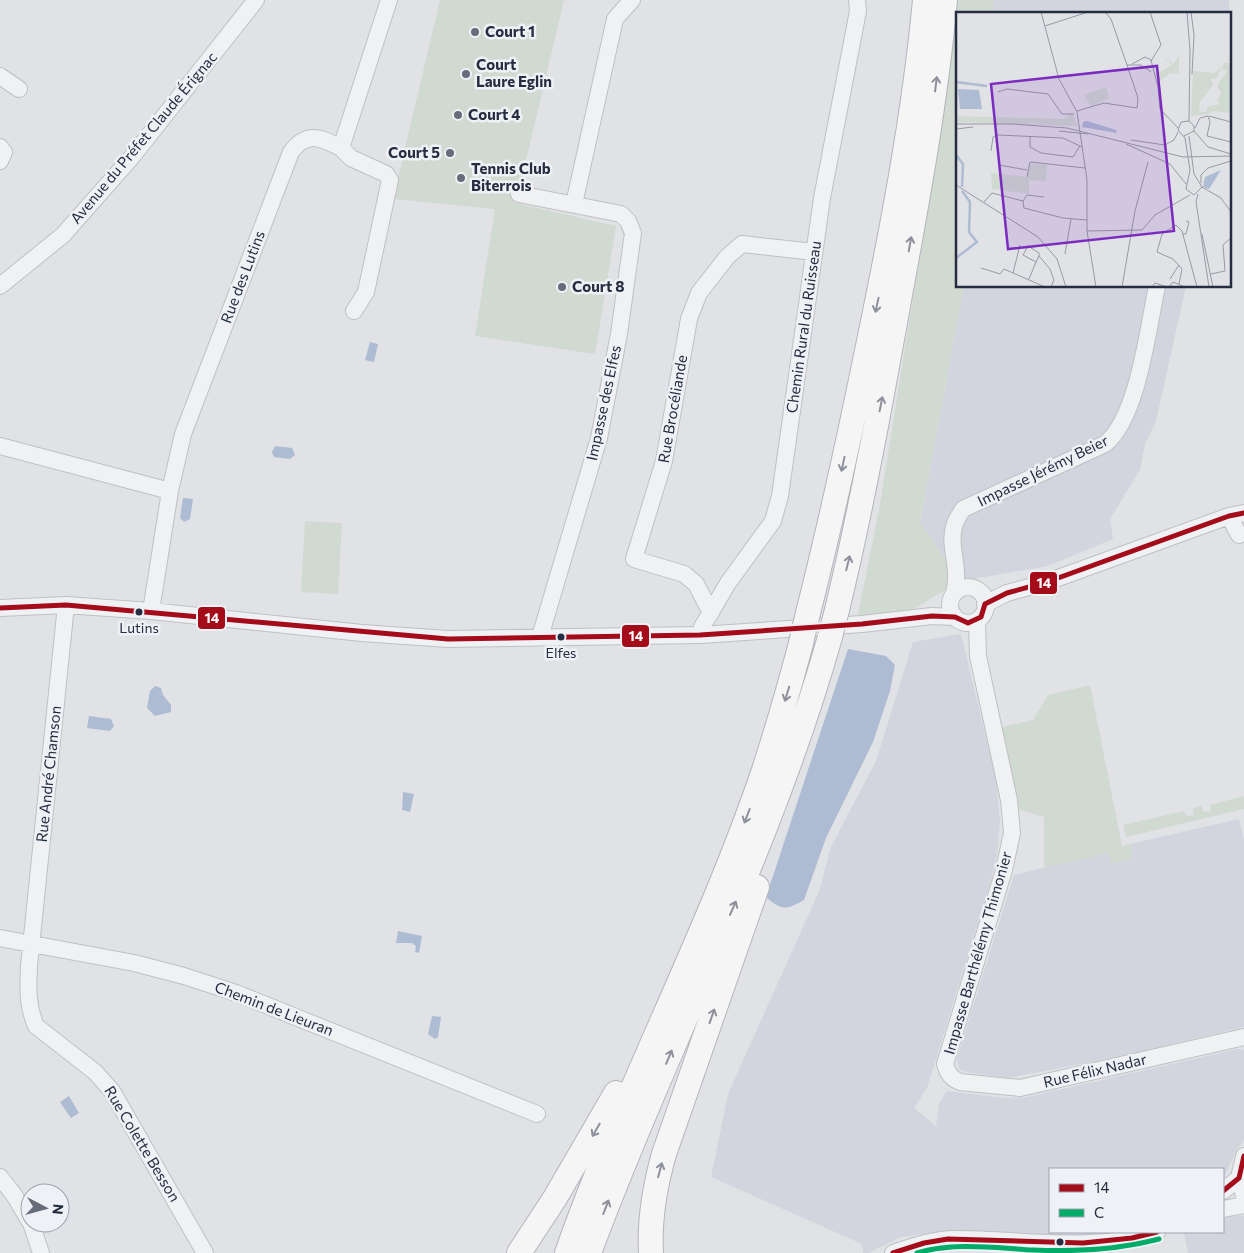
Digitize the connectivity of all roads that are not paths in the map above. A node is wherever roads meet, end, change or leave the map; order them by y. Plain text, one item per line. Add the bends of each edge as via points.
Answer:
1 (256, 0) edge
2 (389, 0) edge
3 (632, 0) edge
4 (857, 0) edge
5 (925, 0) edge
6 (945, 0) edge
7 (0, 76) edge
8 (19, 89) dead end
9 (0, 147) edge
10 (341, 148) junction
11 (0, 161) edge
12 (519, 194) dead end
13 (574, 204) junction
14 (814, 252) junction
15 (0, 286) edge
16 (1157, 288) edge
17 (354, 311) dead end
18 (0, 446) edge
19 (170, 491) junction
20 (1237, 514) edge
21 (1239, 535) dead end
22 (957, 564) junction
23 (978, 594) junction
24 (952, 597) junction
25 (66, 605) junction
26 (0, 608) edge
27 (151, 611) junction
28 (711, 614) junction
29 (957, 619) junction
30 (902, 620) junction
31 (977, 620) junction
32 (700, 634) junction
33 (540, 637) junction
34 (978, 656) junction
35 (823, 662) junction
36 (0, 938) edge
37 (33, 942) junction
38 (686, 964) junction
39 (1244, 1037) edge
40 (947, 1073) joint
41 (537, 1114) dead end
42 (1244, 1156) edge
43 (0, 1177) edge
44 (1238, 1178) junction
45 (1224, 1190) edge
46 (1244, 1196) edge
47 (20, 1204) edge
48 (1244, 1205) edge
49 (1224, 1210) edge
50 (34, 1233) edge
51 (1154, 1233) edge
52 (41, 1253) edge
53 (205, 1253) edge
54 (519, 1253) edge
55 (567, 1253) edge
56 (589, 1253) edge
57 (652, 1253) edge
58 (893, 1253) edge

1 - 15 street, Avenue du Préfet Claude Érignac via 131,158 63,235
2 - 10 street
3 - 13 street via 615,19
4 - 14 street, Chemin Rural du Ruisseau via 858,11
5 -> 38 highway, bridge via 895,213 834,508 800,647 764,770
35 -> 6 highway, bridge via 864,495 921,180
7 - 8 street
9 - 11 street via 4,152
10 - 17 street, Rue des Lutins via 350,158 386,174 390,180 366,292
10 - 19 street, Rue des Lutins via 315,138 299,142 291,152 183,434
12 - 13 street, Impasse des Elfes
13 - 33 street, Impasse des Elfes via 620,214 628,221 633,233 619,334 599,438
14 - 28 street, Chemin Rural du Ruisseau via 780,496 773,521 728,583
14 - 28 street, Rue Brocéliande via 742,244 727,257 699,293 689,319 664,461 634,559 684,574 696,584
16 - 22 street, Impasse Jérémy Beier via 1133,395 1115,435 1105,444 963,509 954,525 952,537
18 - 19 street
19 - 27 street, Rue des Lutins
20 - 21 street
20 - 23 street via 1047,582 1007,593
22 - 23 street, Impasse Jérémy Beier
22 - 24 street, Impasse Jérémy Beier via 957,581
23 - 24 street via 964,588
23 - 31 street via 984,613
24 - 29 street via 950,609
24 - 30 street via 932,612
25 - 26 street
25 - 27 street
25 - 37 street, Rue André Chamson
27 - 33 street via 448,639
28 - 32 street, Chemin Rural du Ruisseau
29 - 30 street via 932,616
29 - 31 street via 968,623
29 - 34 street, Impasse Barthélémy Thimonier
30 - 32 street
31 - 34 street, Impasse Barthélémy Thimonier
32 - 33 street
34 - 40 street, Impasse Barthélémy Thimonier via 1009,800 1012,833 1004,870 945,1064
56 -> 35 highway via 623,1165 750,868
57 -> 35 highway via 650,1238 655,1188 664,1154 812,733
36 - 37 street, Chemin de Lieuran
37 - 41 street, Chemin de Lieuran via 167,972 236,993
37 - 53 street, Rue Colette Besson via 28,1000 36,1026 95,1072 112,1091
38 -> 54 highway via 661,1004 599,1125
38 - 55 highway via 600,1166
39 - 40 street, Rue Félix Nadar via 1020,1088 960,1082
42 - 44 street
43 - 47 street
44 - 45 street
44 - 46 street
48 - 49 street
50 - 52 street
51 - 58 street via 1120,1244 1088,1249 955,1239 923,1243

